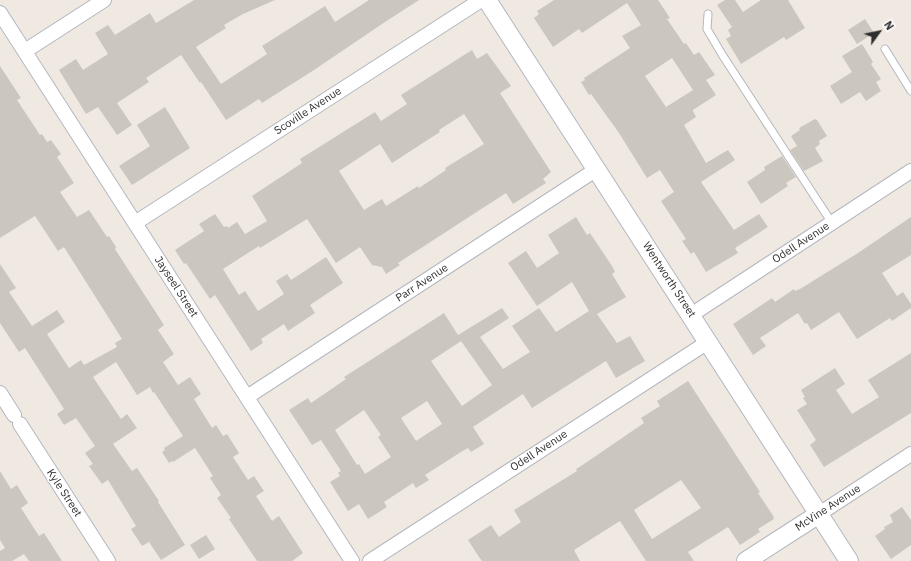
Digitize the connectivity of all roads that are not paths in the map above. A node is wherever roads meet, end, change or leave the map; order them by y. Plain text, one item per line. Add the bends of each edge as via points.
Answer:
1 (104, 0) edge
2 (481, 0) edge
3 (487, 0) edge
4 (0, 13) edge
5 (708, 14) dead end
6 (886, 49) dead end
7 (24, 51) junction
8 (911, 91) edge
9 (597, 169) junction
10 (911, 172) edge
11 (135, 223) junction
12 (832, 223) junction
13 (691, 315) junction
14 (708, 342) junction
15 (0, 393) edge
16 (247, 397) junction
17 (911, 454) edge
18 (819, 514) junction
19 (108, 561) edge
20 (352, 561) edge
21 (370, 561) edge
22 (746, 561) edge
23 (849, 561) edge

1 - 7 street
2 - 11 street, Scoville Avenue
3 - 9 street, Wentworth Street
4 - 7 street, Jayseel Street
5 - 12 lane via 707,30
6 - 8 lane
7 - 11 street, Jayseel Street
9 - 13 street, Wentworth Street
9 - 16 street, Parr Avenue
10 - 12 street, Odell Avenue
11 - 16 street, Jayseel Street
12 - 13 street, Odell Avenue
13 - 14 street, Wentworth Street
14 - 18 street, Wentworth Street
14 - 21 street, Odell Avenue
15 - 19 street, Kyle Street
16 - 20 street, Jayseel Street
17 - 18 street, McVine Avenue
18 - 22 street, McVine Avenue
18 - 23 street, Wentworth Street

